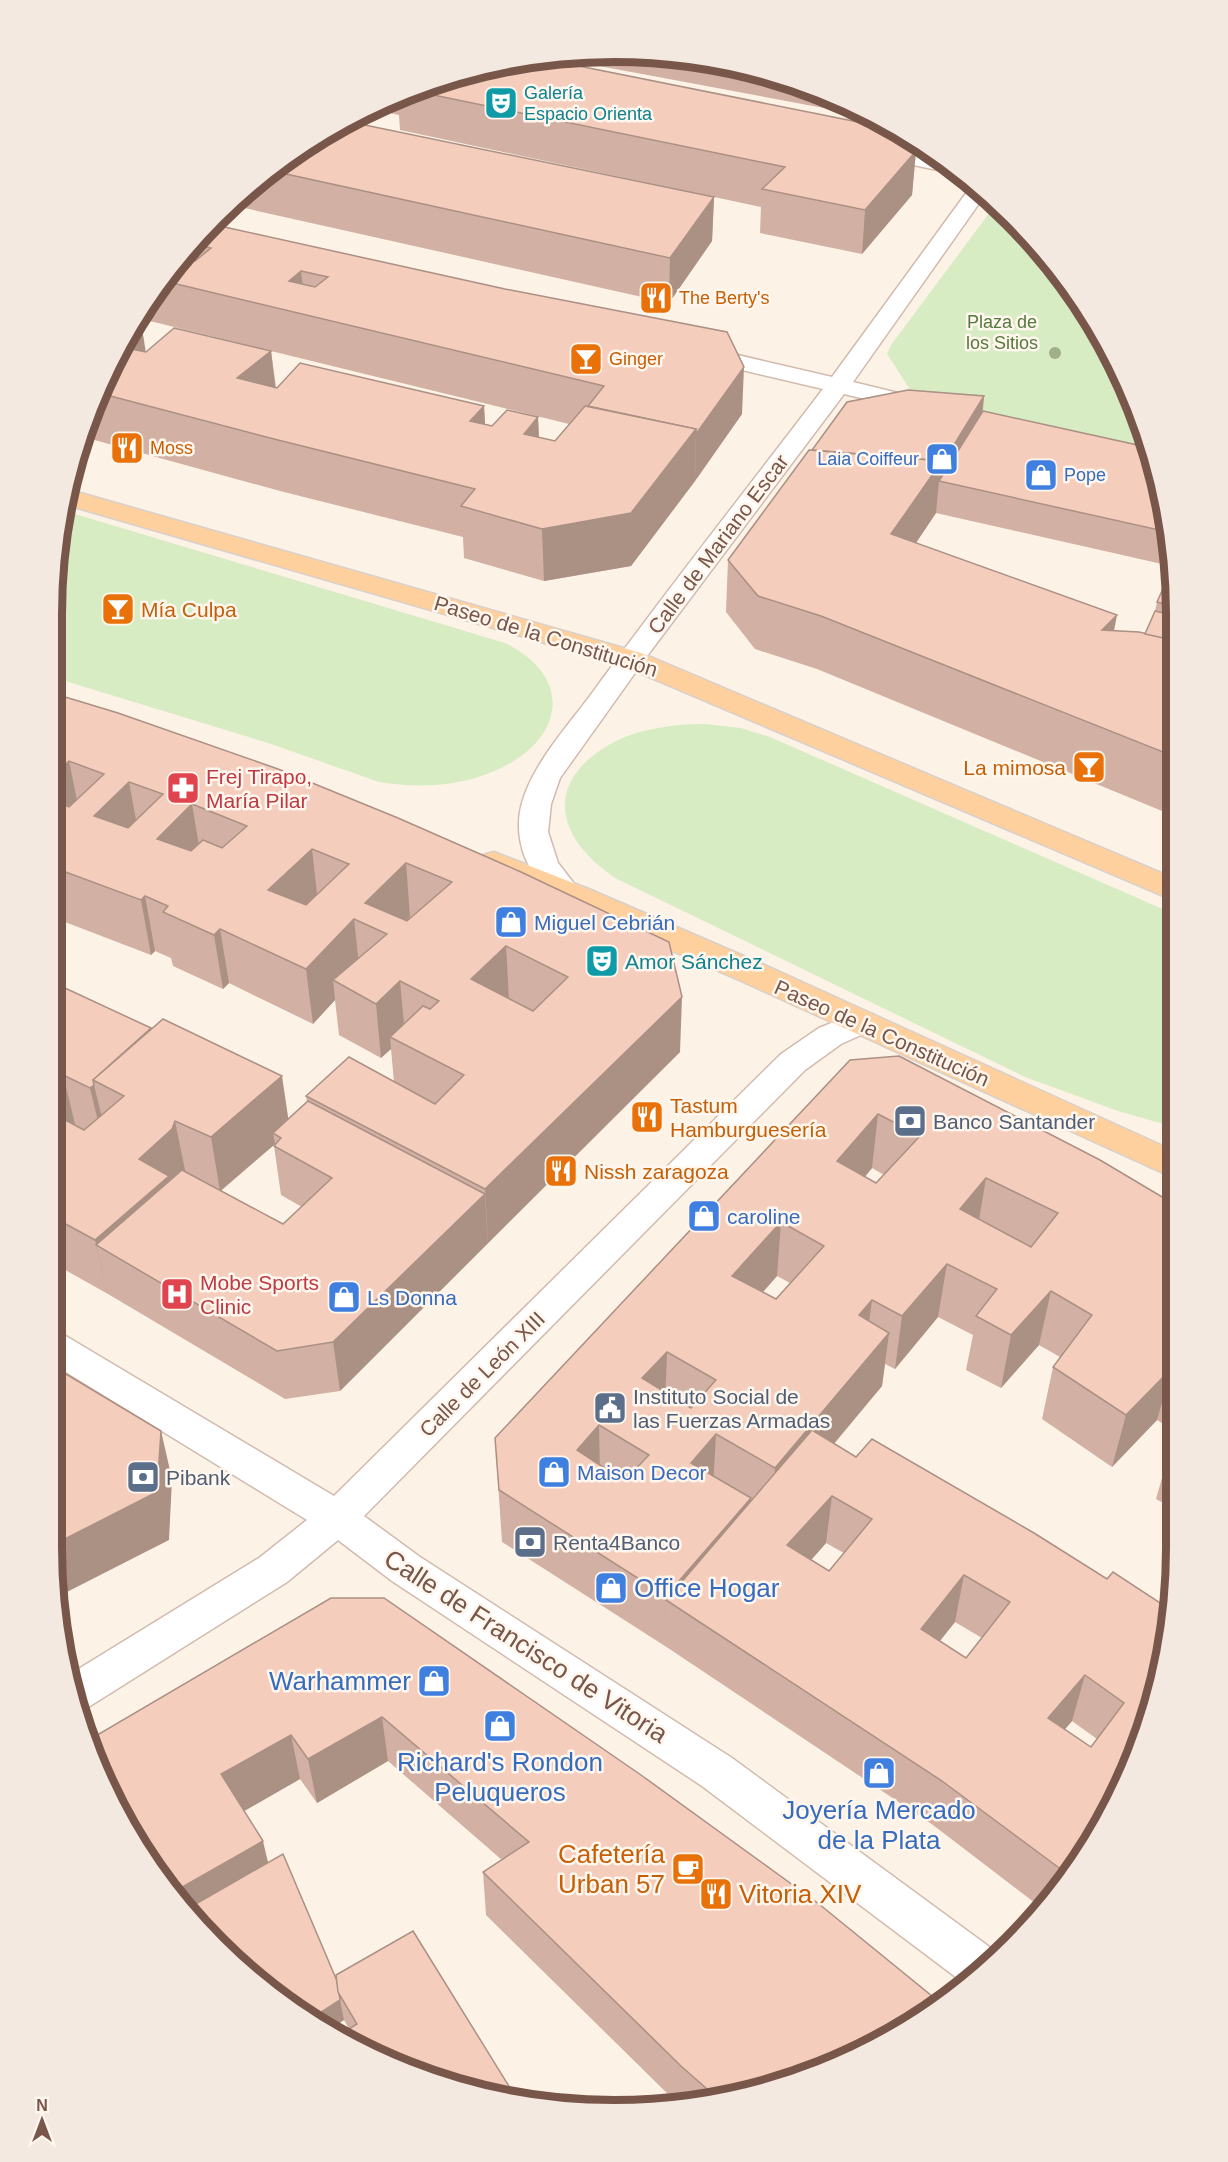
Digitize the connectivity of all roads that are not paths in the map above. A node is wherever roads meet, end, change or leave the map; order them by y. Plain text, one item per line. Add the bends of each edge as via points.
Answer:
1 (849, 146) edge
2 (932, 163) edge
3 (974, 196) edge
4 (673, 347) edge
5 (838, 386) junction
6 (943, 411) edge
7 (74, 499) edge
8 (631, 658) junction
9 (465, 850) edge
10 (1166, 887) edge
11 (564, 890) junction
12 (861, 1022) junction
13 (1166, 1162) edge
14 (62, 1352) edge
15 (337, 1518) junction
16 (80, 1690) edge
17 (976, 1964) edge

1 - 2 street
3 - 5 street
4 - 5 street
5 - 6 street
5 - 8 street, Calle de Mariano Escar
7 - 8 main road, Paseo de la Constitución
8 - 10 main road, Paseo de la Constitución
8 - 11 street, Calle de Mariano Escar via 564,748 546,777 536,804 533,832 537,848 544,866
9 - 11 main road, Paseo de la Constitución
11 - 12 main road, Paseo de la Constitución
12 - 13 main road, Paseo de la Constitución
12 - 15 street, Calle de León XIII via 830,1036 793,1062
14 - 15 street, Calle de Francisco de Vitoria
15 - 16 street, Calle de León XIII via 273,1570
15 - 17 street, Calle de Francisco de Vitoria via 406,1569 717,1772

